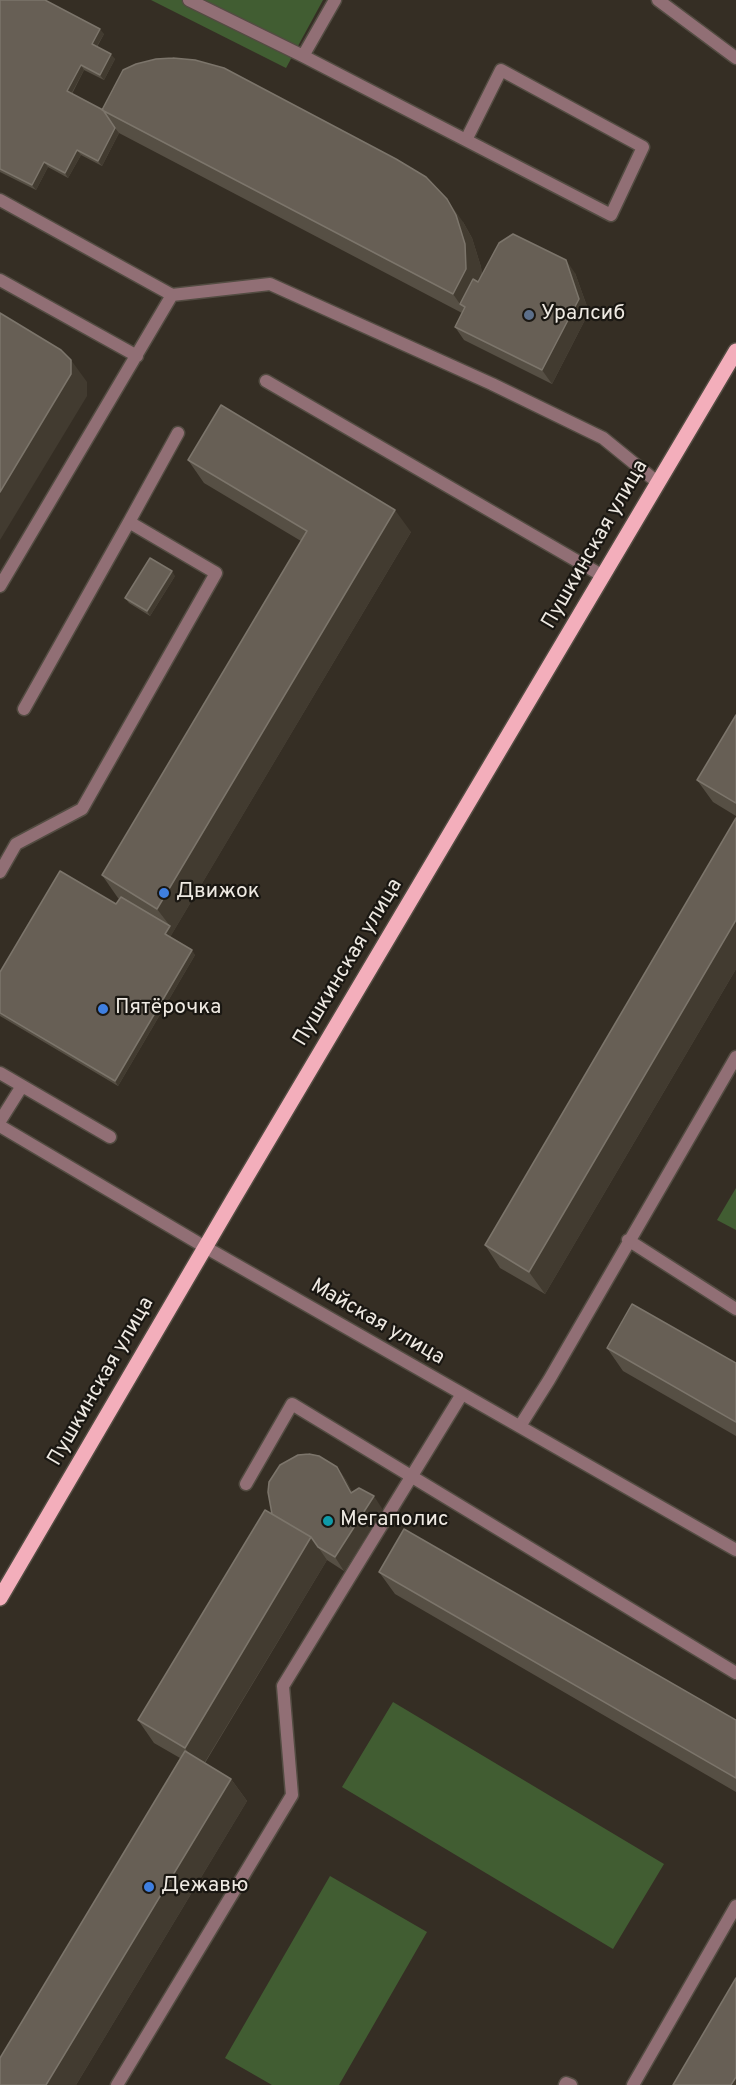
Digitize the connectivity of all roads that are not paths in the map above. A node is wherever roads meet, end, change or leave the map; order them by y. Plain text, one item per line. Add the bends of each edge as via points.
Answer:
1 (189, 0) edge
2 (335, 0) edge
3 (661, 1) edge
4 (303, 56) junction
5 (736, 58) edge
6 (466, 140) junction
7 (0, 200) edge
8 (0, 280) edge
9 (172, 295) junction
10 (736, 351) edge
11 (136, 356) junction
12 (266, 381) dead end
13 (178, 433) dead end
14 (657, 482) junction
15 (129, 522) junction
16 (603, 576) junction
17 (0, 586) edge
18 (24, 709) dead end
19 (0, 872) edge
20 (736, 1057) edge
21 (0, 1073) edge
22 (22, 1086) junction
23 (0, 1121) edge
24 (0, 1126) edge
25 (110, 1137) dead end
26 (628, 1240) junction
27 (205, 1247) junction
28 (736, 1309) edge
29 (462, 1394) junction
30 (520, 1426) junction
31 (411, 1475) junction
32 (246, 1484) dead end
33 (736, 1550) edge
34 (0, 1598) edge
35 (736, 1673) edge
36 (736, 1906) edge
37 (117, 2085) edge
38 (565, 2085) edge
39 (571, 2085) edge
40 (633, 2085) edge

1 - 4 street
2 - 4 street
3 - 5 street
4 - 6 street
6 - 6 street via 501,70 643,147 611,215
7 - 9 street
8 - 11 street
9 - 11 street
9 - 14 street via 270,284 603,438
10 - 14 main road, Пушкинская улица
11 - 17 street
12 - 16 street
13 - 15 street
14 - 16 main road, Пушкинская улица
15 - 18 street
15 - 19 street via 216,573 82,809 16,844
16 - 27 main road, Пушкинская улица
20 - 26 street
21 - 22 street
22 - 23 street
22 - 25 street
24 - 27 street, Майская улица
26 - 28 street
26 - 30 street
27 - 29 street, Майская улица
27 - 34 main road, Пушкинская улица
29 - 30 street, Майская улица
29 - 31 street
30 - 33 street, Майская улица
31 - 32 street via 292,1404
31 - 35 street
31 - 37 street via 283,1686 291,1795
36 - 40 street
38 - 39 street

